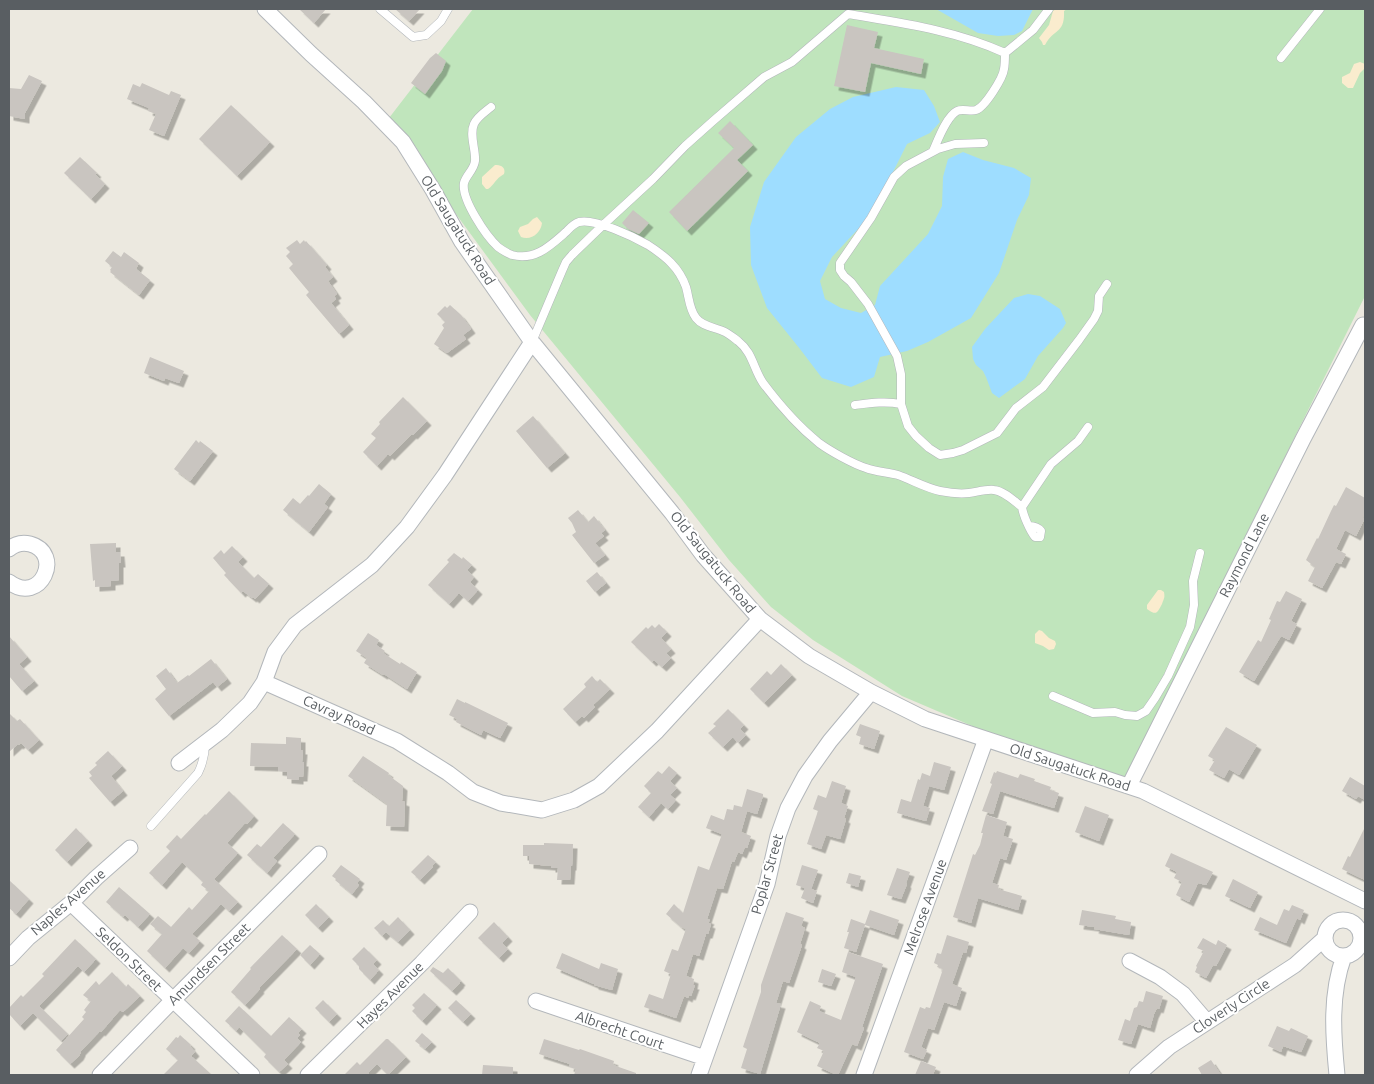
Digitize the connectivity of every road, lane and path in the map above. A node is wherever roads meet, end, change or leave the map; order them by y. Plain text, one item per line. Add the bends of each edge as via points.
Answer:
1 (380, 9) edge
2 (448, 9) edge
3 (1049, 9) edge
4 (1320, 9) edge
5 (269, 10) edge
6 (1004, 53) junction
7 (1281, 58) dead end
8 (491, 107) dead end
9 (984, 143) dead end
10 (933, 151) junction
11 (602, 226) junction
12 (1107, 284) dead end
13 (1362, 325) dead end
14 (532, 342) junction
15 (901, 404) junction
16 (855, 405) dead end
17 (1088, 427) dead end
18 (1022, 507) junction
19 (1030, 526) dead end
20 (9, 549) edge
21 (1200, 553) dead end
22 (9, 582) edge
23 (760, 620) junction
24 (264, 682) junction
25 (871, 692) junction
26 (1053, 696) dead end
27 (986, 739) junction
28 (206, 743) junction
29 (179, 762) dead end
30 (1129, 786) junction
31 (151, 826) dead end
32 (130, 848) dead end
33 (319, 854) dead end
34 (1363, 900) edge
35 (71, 903) junction
36 (470, 912) dead end
37 (1349, 922) junction
38 (1325, 938) junction
39 (1344, 956) junction
40 (9, 958) edge
41 (1130, 961) dead end
42 (172, 1001) junction
43 (536, 1001) dead end
44 (1206, 1022) junction
45 (705, 1058) junction
46 (100, 1075) edge
47 (252, 1075) edge
48 (308, 1075) edge
49 (699, 1075) edge
50 (864, 1075) edge
51 (1137, 1075) edge
52 (1337, 1075) edge

1 - 2 lane via 413,37 426,35
3 - 6 lane via 1033,30
4 - 7 lane
5 - 14 street, Old Saugatuck Road via 402,142 462,242
6 - 10 lane via 1001,79 985,104 976,110 958,110 952,115
6 - 11 lane via 969,38 925,27 848,14 792,62 764,77 685,146
8 - 11 lane via 473,126 475,165 464,182 464,190 491,240 515,256 530,256 550,247 575,224
9 - 10 lane via 955,144
10 - 15 lane via 894,177 840,264 840,270 868,304 897,356
11 - 14 lane via 566,262
11 - 18 lane via 620,230 673,264 686,286 689,302 699,322 725,332 739,342 752,357 758,374 778,401 820,443 866,468 889,472 938,491 966,493 993,490
12 - 15 lane via 1099,296 1098,311 1079,340 1043,387 1016,408 997,433 953,454 940,455 908,426
13 - 30 street, Raymond Lane
14 - 23 street, Old Saugatuck Road via 703,555
14 - 24 street via 407,527 372,565 295,625 275,652
15 - 16 lane
17 - 18 lane via 1078,441 1051,464
18 - 19 lane
20 - 22 street via 18,544 33,545 40,549 47,563 43,579 30,588
21 - 26 lane via 1193,581 1190,627 1168,676 1146,711 1137,716 1093,713
23 - 24 street, Cavray Road via 657,731 598,786 574,800 542,810 501,803 473,792 448,772 397,741
23 - 25 street, Old Saugatuck Road via 809,656
24 - 28 street via 250,703
25 - 27 street, Old Saugatuck Road via 925,719
25 - 45 street, Poplar Street via 830,741 805,776 788,808 767,884
27 - 30 street, Old Saugatuck Road
27 - 50 street, Melrose Avenue
28 - 29 street
28 - 31 lane via 198,773
30 - 34 street, Old Saugatuck Road
32 - 35 street, Naples Avenue
33 - 42 street, Amundsen Street
34 - 37 street
35 - 40 street, Naples Avenue
35 - 42 street, Seldon Street
36 - 48 street, Hayes Avenue
37 - 38 street, Cloverly Circle via 1337,922 1329,927
37 - 39 street via 1356,926 1360,940 1355,951
38 - 39 street via 1331,952
38 - 44 street, Cloverly Circle via 1294,965
39 - 52 street via 1333,1011
41 - 44 street via 1183,994
42 - 46 street, Amundsen Street
42 - 47 street, Seldon Street
43 - 45 street, Albrecht Court
44 - 51 street, Cloverly Circle via 1169,1047
45 - 49 street, Poplar Street

